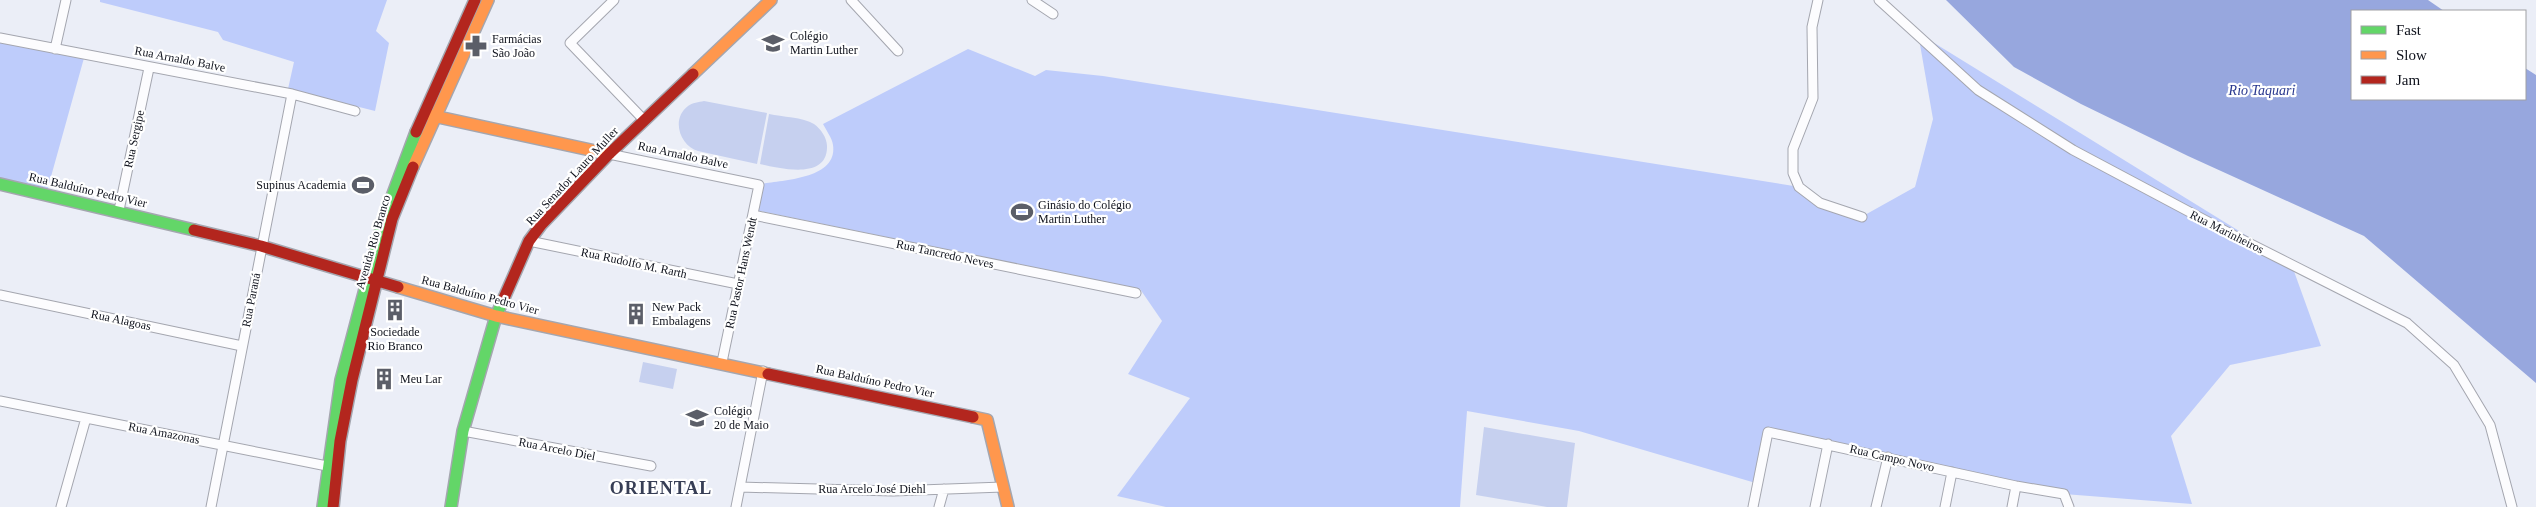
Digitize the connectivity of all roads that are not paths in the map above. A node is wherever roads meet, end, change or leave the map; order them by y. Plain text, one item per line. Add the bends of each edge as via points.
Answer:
1 (66, 0) edge
2 (475, 0) edge
3 (488, 0) edge
4 (614, 0) edge
5 (771, 0) edge
6 (851, 0) edge
7 (1032, 0) edge
8 (1818, 0) edge
9 (1879, 0) edge
10 (1053, 14) dead end
11 (0, 38) edge
12 (55, 49) junction
13 (898, 51) dead end
14 (149, 68) junction
15 (292, 94) junction
16 (355, 111) dead end
17 (430, 115) junction
18 (644, 120) junction
19 (609, 154) junction
20 (0, 184) edge
21 (759, 184) joint
22 (118, 210) junction
23 (753, 214) junction
24 (1862, 217) dead end
25 (530, 241) junction
26 (261, 246) junction
27 (371, 279) junction
28 (738, 284) junction
29 (1136, 293) dead end
30 (0, 295) edge
31 (496, 316) junction
32 (242, 346) junction
33 (722, 362) junction
34 (763, 371) junction
35 (1, 403) edge
36 (86, 418) junction
37 (463, 431) junction
38 (1828, 444) junction
39 (222, 445) junction
40 (1888, 457) junction
41 (327, 466) junction
42 (651, 466) dead end
43 (1952, 472) junction
44 (2016, 486) junction
45 (740, 487) junction
46 (1004, 487) junction
47 (944, 489) junction
48 (62, 507) edge
49 (210, 507) edge
50 (323, 507) edge
51 (333, 507) edge
52 (452, 507) edge
53 (736, 507) edge
54 (939, 507) edge
55 (1008, 507) edge
56 (1753, 507) edge
57 (1815, 507) edge
58 (1876, 507) edge
59 (1945, 507) edge
60 (2012, 507) edge
61 (2069, 507) edge
62 (2512, 507) edge

1 - 12 street
2 - 17 street, Avenida Rio Branco
3 - 17 street, Avenida Rio Branco
4 - 18 street via 570,43
5 - 18 street, Rua Senador Lauro Muller
6 - 13 street
7 - 10 street
8 - 24 street via 1812,27 1813,98 1793,149 1793,173 1799,187 1820,203
9 - 62 street, Rua Marinheiros via 1978,90 2073,150 2407,323 2454,365 2490,426
11 - 12 street, Rua Arnaldo Balve
12 - 14 street, Rua Arnaldo Balve
14 - 15 street, Rua Arnaldo Balve
14 - 22 street, Rua Sergipe
15 - 16 street, Rua Arnaldo Balve
15 - 26 street, Rua Paraná
17 - 19 street, Rua Arnaldo Balve
17 - 27 street, Avenida Rio Branco via 392,191
18 - 19 street, Rua Senador Lauro Muller
19 - 21 street, Rua Arnaldo Balve
19 - 25 street, Rua Senador Lauro Muller via 541,225
20 - 22 street, Rua Balduíno Pedro Vier
21 - 23 street, Rua Pastor Hans Wendt
22 - 26 street, Rua Balduíno Pedro Vier
23 - 28 street, Rua Pastor Hans Wendt
23 - 29 street, Rua Tancredo Neves
25 - 28 street, Rua Rudolfo M. Rarth
25 - 31 street, Rua Senador Lauro Muller
26 - 27 street, Rua Balduíno Pedro Vier
26 - 32 street, Rua Paraná
27 - 31 street, Rua Balduíno Pedro Vier
27 - 41 street, Avenida Rio Branco via 341,380
27 - 51 street, Avenida Rio Branco via 340,441
28 - 33 street, Rua Pastor Hans Wendt
30 - 32 street, Rua Alagoas
31 - 33 street, Rua Balduíno Pedro Vier
31 - 37 street, Rua Senador Lauro Muller
32 - 39 street, Rua Paraná
33 - 34 street, Rua Balduíno Pedro Vier
34 - 45 street
34 - 46 street, Rua Balduíno Pedro Vier via 987,420
35 - 36 street, Rua Amazonas
36 - 39 street, Rua Amazonas
36 - 48 street
37 - 42 street, Rua Arcelo Diel
37 - 52 street, Rua Senador Lauro Muller
38 - 40 street, Rua Campo Novo
38 - 56 street, Rua Campo Novo via 1768,432
38 - 57 street
39 - 41 street, Rua Amazonas
39 - 49 street, Rua Paraná
40 - 43 street, Rua Campo Novo
40 - 58 street
41 - 50 street, Avenida Rio Branco
43 - 44 street, Rua Campo Novo
43 - 59 street
44 - 60 street
44 - 61 street, Rua Campo Novo via 2064,494
45 - 47 street, Rua Arcelo José Diehl
45 - 53 street
46 - 47 street, Rua Arcelo José Diehl
46 - 55 street
47 - 54 street

